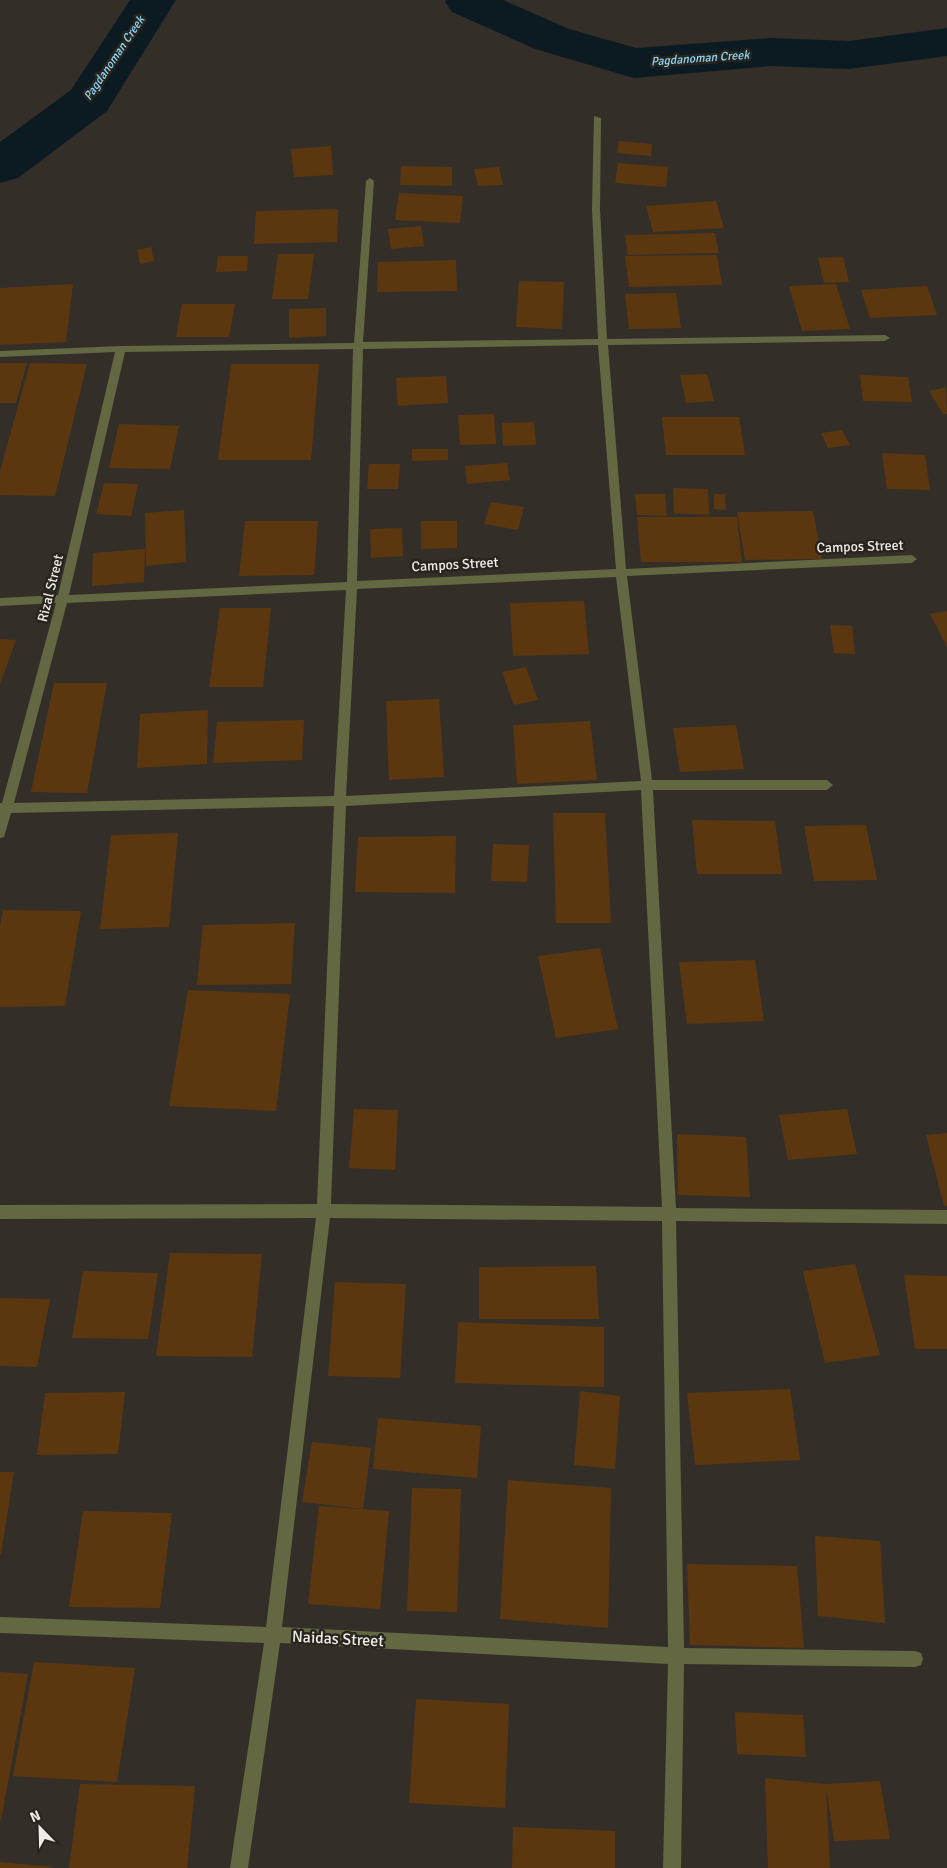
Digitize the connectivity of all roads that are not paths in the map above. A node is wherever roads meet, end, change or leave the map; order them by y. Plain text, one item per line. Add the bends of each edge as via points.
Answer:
1 (598, 118) dead end
2 (370, 181) dead end
3 (885, 338) dead end
4 (603, 344) junction
5 (358, 346) junction
6 (121, 349) junction
7 (0, 354) edge
8 (912, 559) dead end
9 (621, 571) junction
10 (352, 584) junction
11 (64, 598) junction
12 (0, 602) edge
13 (646, 785) junction
14 (827, 785) dead end
15 (340, 801) junction
16 (3, 808) edge
17 (0, 833) edge
18 (324, 1211) junction
19 (0, 1212) edge
20 (669, 1216) junction
21 (947, 1217) edge
22 (0, 1625) edge
23 (273, 1635) junction
24 (676, 1656) junction
25 (915, 1659) dead end
26 (239, 1868) edge
27 (672, 1868) edge

1 - 4 street via 596,209
2 - 5 street
3 - 4 street
4 - 5 street
4 - 9 street
5 - 6 street
5 - 10 street
6 - 7 street
6 - 11 street, Rizal Street
8 - 9 street, Campos Street
9 - 10 street, Campos Street
9 - 13 street
10 - 11 street, Campos Street
10 - 15 street
11 - 12 street, Campos Street
11 - 16 street, Rizal Street
13 - 14 street
13 - 15 street
13 - 20 street
15 - 16 street
15 - 18 street
16 - 17 street, Rizal Street
18 - 19 street
18 - 20 street
18 - 23 street
20 - 21 street
20 - 24 street
22 - 23 street, Naidas Street
23 - 24 street, Naidas Street
23 - 26 street
24 - 25 street, Naidas Street
24 - 27 street

